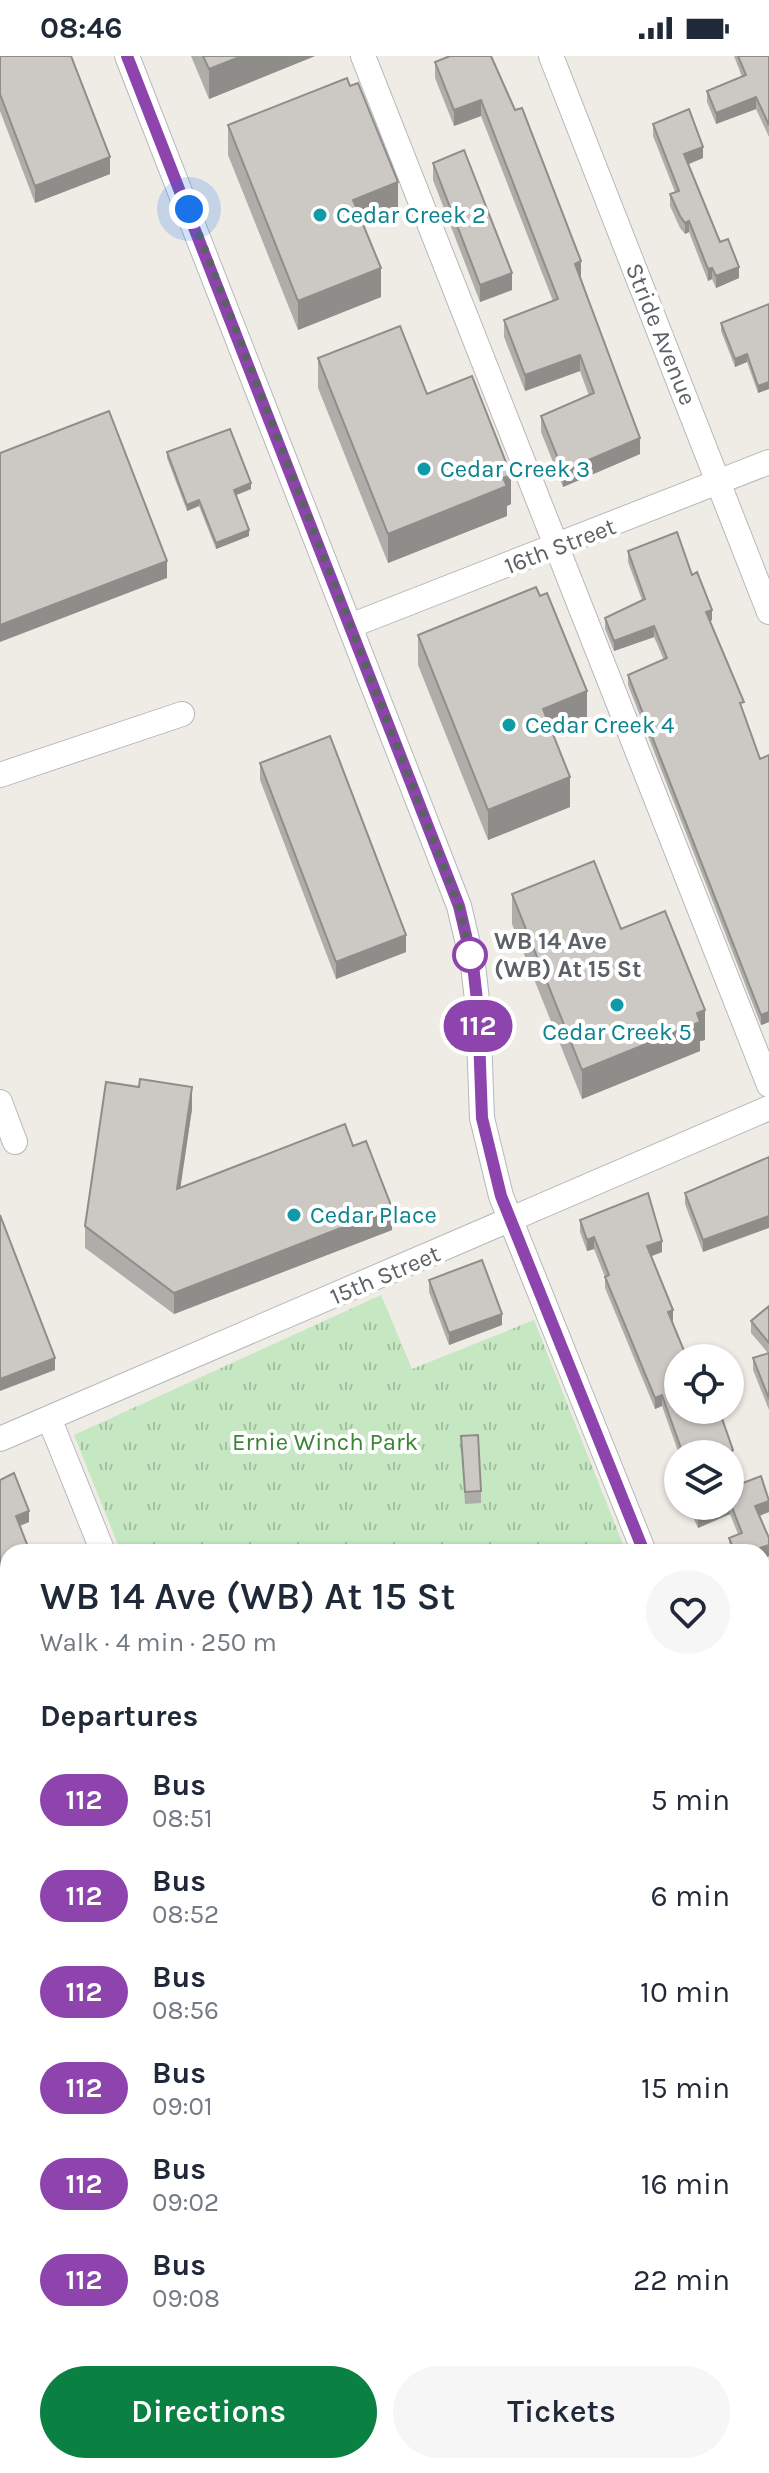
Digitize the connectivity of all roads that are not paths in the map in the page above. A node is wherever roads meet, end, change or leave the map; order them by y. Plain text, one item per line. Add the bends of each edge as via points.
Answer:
1 (127, 56) edge
2 (551, 56) edge
3 (366, 57) edge
4 (769, 462) edge
5 (720, 483) junction
6 (559, 546) junction
7 (769, 612) edge
8 (350, 626) junction
9 (182, 714) dead end
10 (0, 775) edge
11 (769, 1085) edge
12 (0, 1102) edge
13 (769, 1108) edge
14 (15, 1142) dead end
15 (510, 1220) junction
16 (49, 1418) junction
17 (0, 1439) edge
18 (100, 1544) edge
19 (641, 1544) edge

1 - 8 street
2 - 5 street, Stride Avenue
3 - 6 street
4 - 5 street, 16th Street
5 - 6 street, 16th Street
5 - 7 street, Stride Avenue
6 - 8 street, 16th Street
6 - 11 street
8 - 15 street via 459,906 478,1009 484,1131
9 - 10 street
12 - 14 street
13 - 15 street, 15th Street
15 - 16 street, 15th Street
15 - 19 street
16 - 17 street, 15th Street
16 - 18 street

